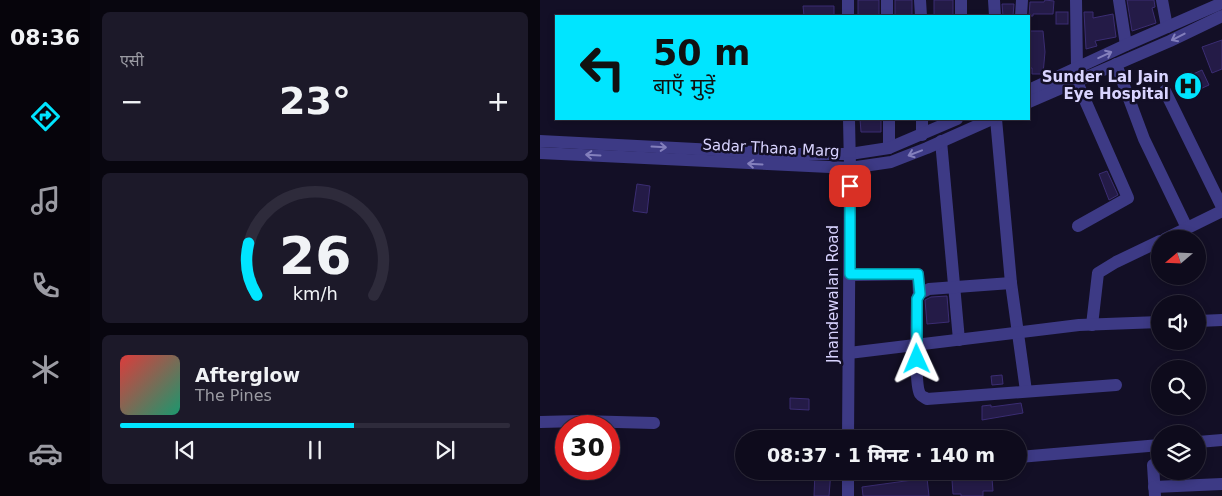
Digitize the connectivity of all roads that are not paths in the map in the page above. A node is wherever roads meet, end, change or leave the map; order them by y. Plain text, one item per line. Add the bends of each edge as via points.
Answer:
1 (848, 0) edge
2 (887, 0) edge
3 (920, 0) edge
4 (961, 0) edge
5 (994, 0) edge
6 (1022, 0) edge
7 (1076, 0) edge
8 (1119, 0) edge
9 (1162, 0) edge
10 (1222, 3) edge
11 (1204, 5) edge
12 (848, 15) edge
13 (887, 15) edge
14 (920, 15) edge
15 (961, 15) edge
16 (995, 15) edge
17 (1021, 15) edge
18 (1222, 16) edge
19 (1167, 27) junction
20 (1126, 45) junction
21 (1116, 64) junction
22 (1077, 68) junction
23 (1077, 82) junction
24 (1030, 90) edge
25 (1165, 91) dead end
26 (1030, 102) edge
27 (849, 120) edge
28 (889, 120) edge
29 (922, 120) edge
30 (955, 120) edge
31 (990, 120) edge
32 (996, 120) edge
33 (922, 135) junction
34 (540, 141) edge
35 (941, 142) junction
36 (889, 148) junction
37 (540, 153) edge
38 (850, 154) junction
39 (850, 168) junction
40 (1222, 207) edge
41 (1222, 211) edge
42 (1078, 226) dead end
43 (1187, 228) junction
44 (1183, 230) edge
45 (1151, 245) edge
46 (850, 274) junction
47 (1011, 283) junction
48 (954, 288) junction
49 (920, 294) junction
50 (1222, 320) edge
51 (1206, 321) edge
52 (1151, 322) edge
53 (1092, 325) junction
54 (1018, 332) junction
55 (959, 340) junction
56 (916, 345) junction
57 (849, 353) junction
58 (1116, 385) dead end
59 (1026, 391) junction
60 (540, 422) edge
61 (654, 423) dead end
62 (848, 430) edge
63 (1222, 440) edge
64 (1206, 441) edge
65 (1151, 446) edge
66 (1027, 456) edge
67 (848, 480) edge
68 (1222, 484) edge
69 (1154, 492) edge
70 (848, 496) edge

1 - 12 street
2 - 13 street
3 - 14 street
4 - 15 street
5 - 16 street
6 - 17 street
7 - 22 street
8 - 20 street
9 - 19 street
10 - 11 street
11 - 19 street
18 -> 21 street
19 - 20 street
22 -> 20 street
21 - 23 street
21 - 43 street via 1144,139
22 - 24 street
23 - 26 street
23 - 42 street via 1128,198
25 - 40 street
27 - 38 street, Jhandewalan Road
28 - 36 street
29 - 33 street
30 - 33 street, Sadar Thana Marg
31 - 35 street, Sadar Thana Marg
32 - 47 street
33 - 36 street, Sadar Thana Marg
34 -> 38 street, Sadar Thana Marg
35 -> 39 street, Sadar Thana Marg via 891,162
35 - 48 street
36 - 38 street, Sadar Thana Marg
39 -> 37 street, Sadar Thana Marg
38 - 39 street, Jhandewalan Road
39 - 46 street, Jhandewalan Road
41 - 43 street
43 - 44 street
45 - 53 street via 1098,273
46 - 49 street via 918,274
46 - 57 street, Jhandewalan Road
47 - 48 street
47 - 54 street
48 - 49 street via 929,289
48 - 55 street
49 - 56 street via 917,299
50 - 51 street
52 - 53 street
53 - 54 street
54 - 55 street
54 - 59 street
55 - 56 street
56 - 57 street
56 - 59 street via 918,386 920,394 927,399
57 - 62 street, Jhandewalan Road
58 - 59 street
60 - 61 street
63 - 64 street
65 - 66 street
67 - 70 street
68 - 69 street

